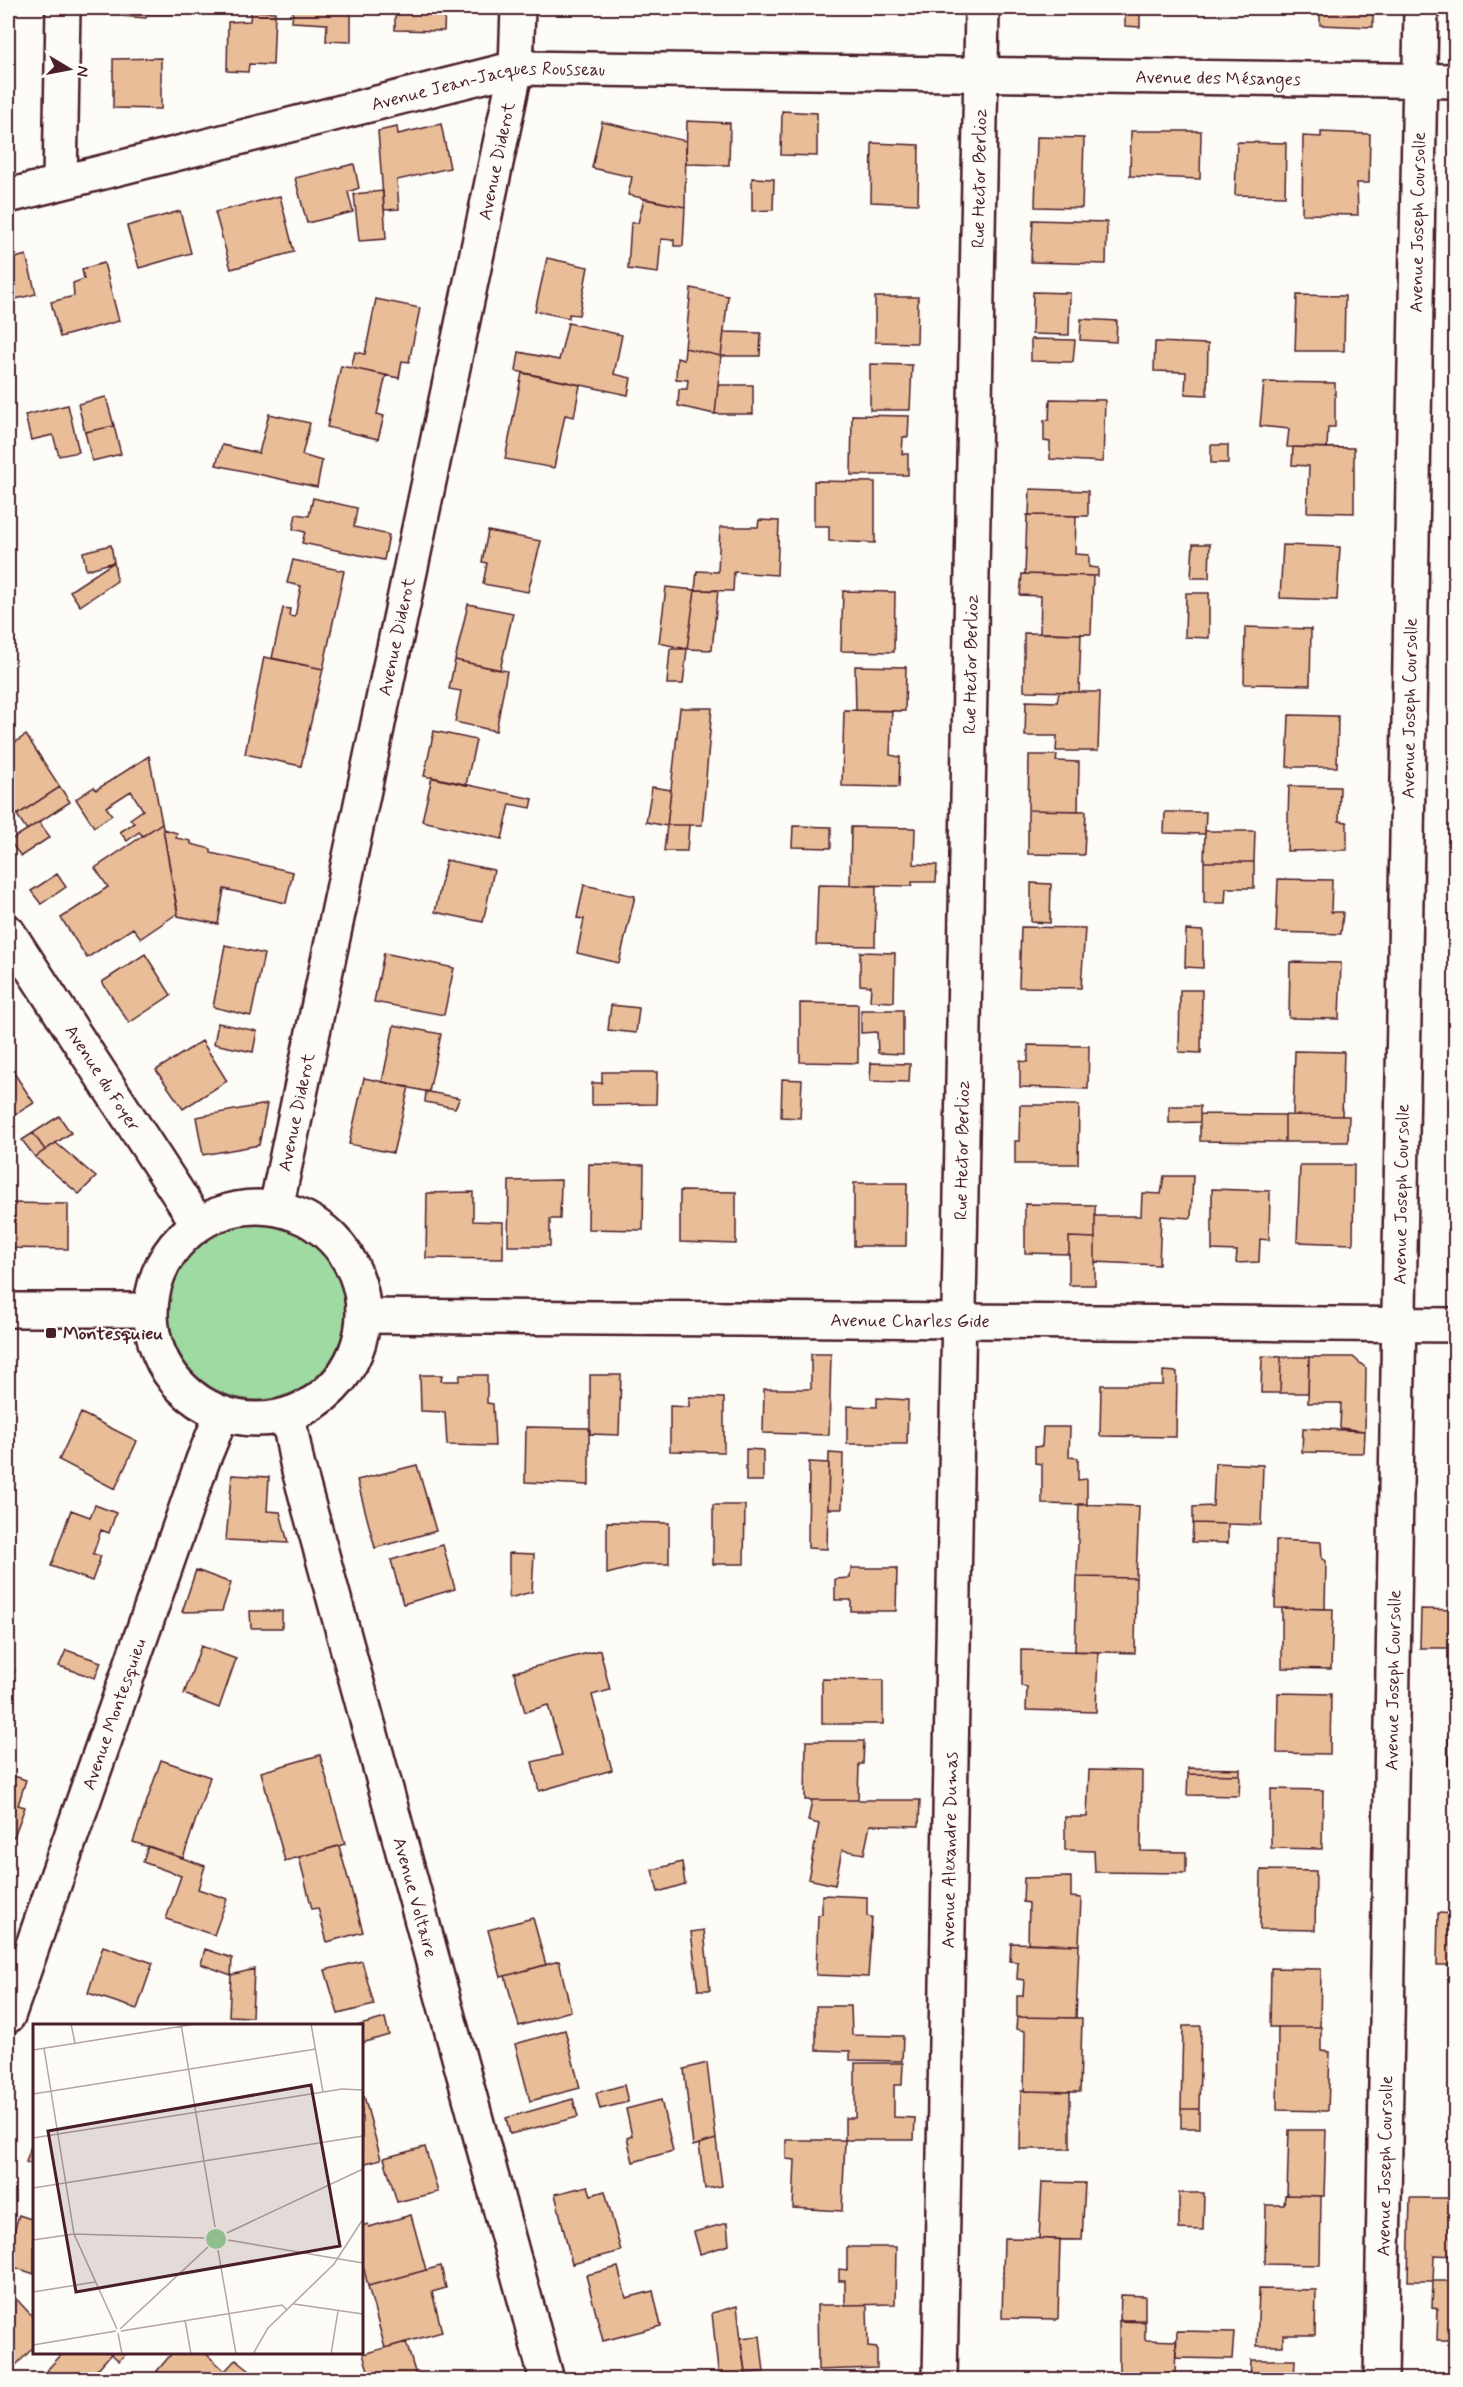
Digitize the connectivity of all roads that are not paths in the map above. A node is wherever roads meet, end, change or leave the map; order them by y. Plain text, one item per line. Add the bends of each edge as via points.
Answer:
1 (63, 8) edge
2 (518, 8) edge
3 (982, 8) edge
4 (1421, 8) edge
5 (516, 68) junction
6 (980, 75) junction
7 (1419, 80) junction
8 (1455, 81) edge
9 (60, 182) junction
10 (8, 196) edge
11 (8, 932) edge
12 (276, 1208) junction
13 (198, 1224) junction
14 (8, 1310) edge
15 (150, 1310) junction
16 (363, 1316) junction
17 (959, 1321) junction
18 (1397, 1324) junction
19 (1455, 1324) edge
20 (222, 1414) junction
21 (288, 1416) junction
22 (8, 2016) edge
23 (547, 2379) edge
24 (940, 2379) edge
25 (1381, 2379) edge

1 - 9 street
2 - 5 street, Avenue Diderot
3 - 6 street, Rue Hector Berlioz
4 - 7 street, Avenue Joseph Coursolle
5 - 6 street, Avenue Jean-Jacques Rousseau
5 - 9 street, Avenue Jean-Jacques Rousseau
5 - 12 street, Avenue Diderot
6 - 7 street, Avenue des Mésanges
6 - 17 street, Rue Hector Berlioz
7 - 8 street, Avenue des Mésanges
7 - 18 street, Avenue Joseph Coursolle
9 - 10 street, Avenue Jean-Jacques Rousseau
11 - 13 street, Avenue du Foyer
12 - 13 street via 249,1206 222,1212
12 - 16 street via 305,1217 329,1235 348,1258 360,1286
13 - 15 street via 173,1247 156,1276
14 - 15 street
15 - 20 street via 154,1343 168,1374 192,1398
16 - 17 street, Avenue Charles Gide
16 - 21 street via 357,1348 341,1378 318,1401
17 - 18 street, Avenue Charles Gide
17 - 24 street, Avenue Alexandre Dumas
18 - 19 street, Avenue Charles Gide
18 - 25 street, Avenue Joseph Coursolle
20 - 21 street via 255,1420
20 - 22 street, Avenue Montesquieu
21 - 23 street, Avenue Voltaire via 297,1463

